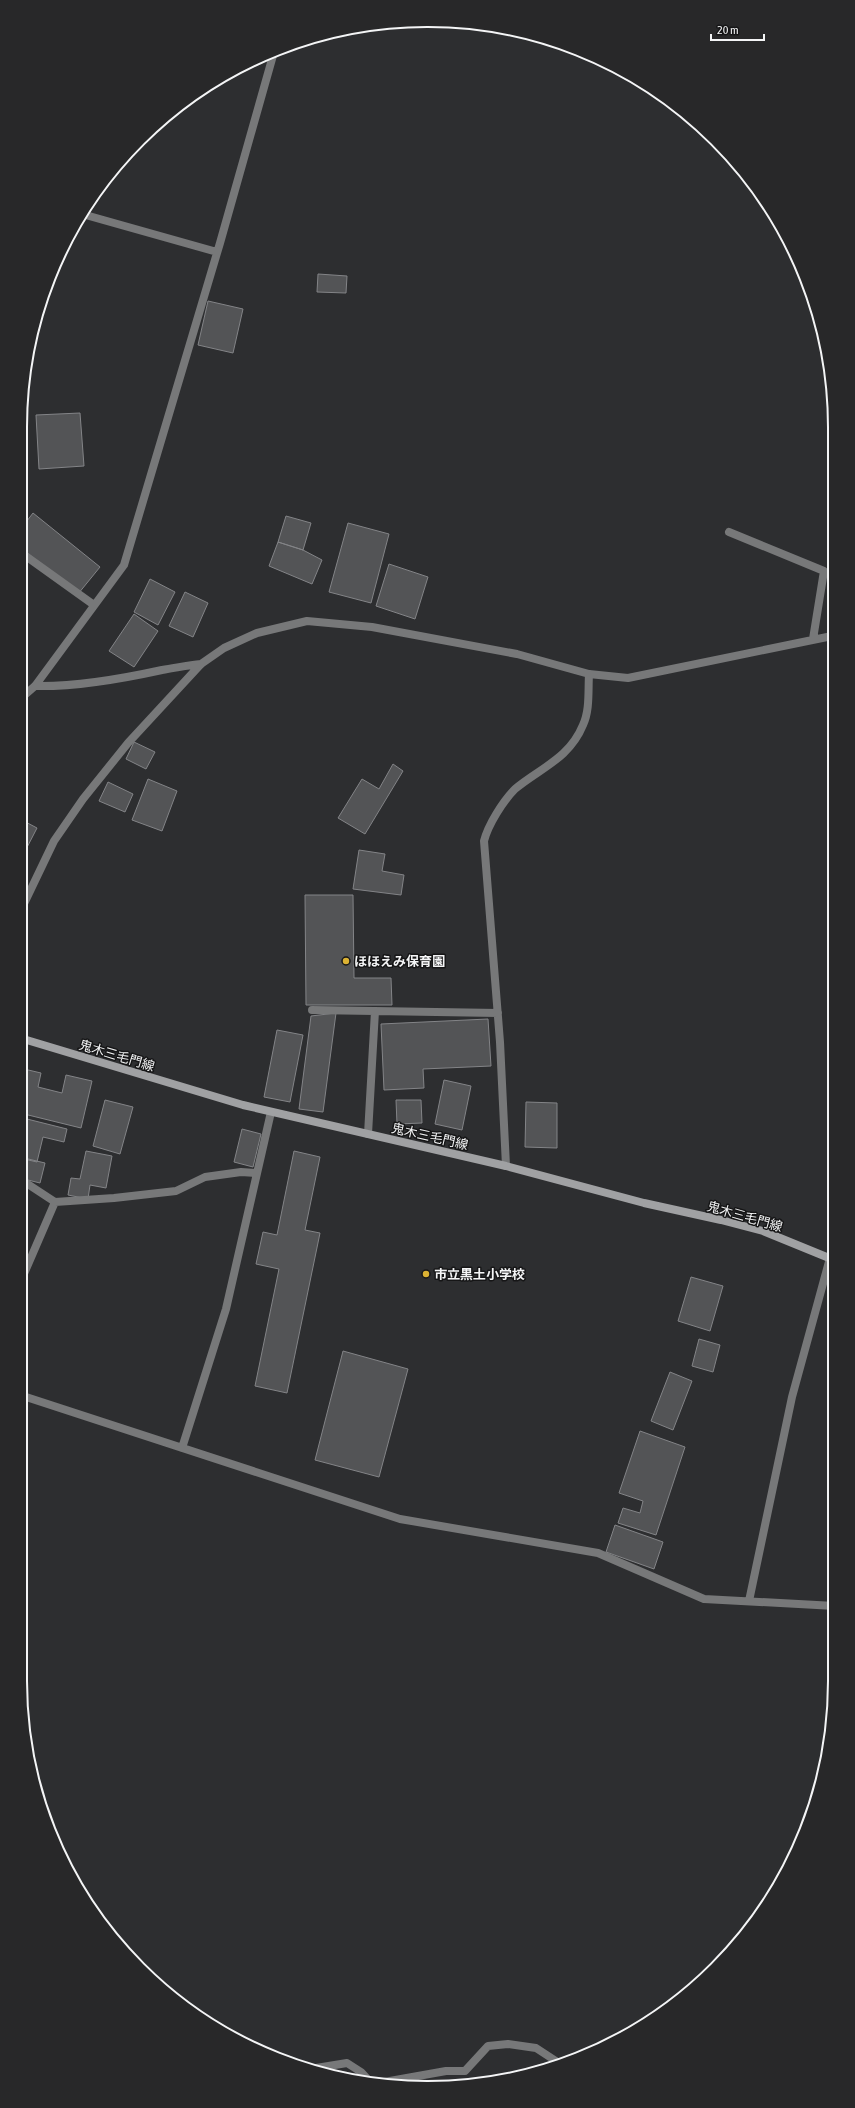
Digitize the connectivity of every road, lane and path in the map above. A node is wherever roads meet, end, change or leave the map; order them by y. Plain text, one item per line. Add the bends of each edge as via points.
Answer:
1 (272, 58) edge
2 (88, 216) edge
3 (218, 252) junction
4 (729, 532) dead end
5 (27, 557) edge
6 (94, 605) junction
7 (828, 637) edge
8 (813, 639) junction
9 (201, 664) junction
10 (589, 674) junction
11 (35, 686) junction
12 (27, 693) edge
13 (27, 897) edge
14 (312, 1010) dead end
15 (375, 1011) junction
16 (498, 1013) junction
17 (27, 1040) edge
18 (271, 1112) junction
19 (368, 1134) junction
20 (506, 1166) junction
21 (257, 1174) junction
22 (27, 1184) edge
23 (55, 1202) junction
24 (828, 1257) edge
25 (27, 1267) edge
26 (828, 1273) edge
27 (27, 1397) edge
28 (182, 1448) junction
29 (749, 1601) junction
30 (828, 1606) edge
31 (555, 2060) edge
32 (325, 2067) edge
33 (365, 2076) edge
34 (397, 2080) edge

1 - 3 street
2 - 3 street
3 - 6 street via 124,565
4 - 8 street via 824,571
5 - 6 street
6 - 11 street
7 - 8 street
8 - 10 street via 628,678
9 - 10 street via 224,648 257,633 307,621 372,628 502,652
9 - 11 street via 181,665 59,686
9 - 13 street via 128,743 83,799 54,841
10 - 16 street via 587,710 584,725 578,736 555,762 515,790 487,830 484,850
11 - 12 street
14 - 15 street
15 - 16 street
15 - 19 street
16 - 20 street
17 - 18 main road, 鬼木三毛門線
18 - 19 main road, 鬼木三毛門線
18 - 21 street
19 - 20 main road, 鬼木三毛門線
20 - 24 main road, 鬼木三毛門線 via 644,1203 721,1220 756,1230
21 - 23 street via 241,1172 205,1177 176,1191
21 - 28 street via 226,1309
22 - 23 street
23 - 25 street
26 - 29 street via 792,1397
27 - 28 street
28 - 29 street via 400,1519 598,1553 704,1599
29 - 30 street
31 - 34 street via 536,2048 508,2044 488,2046 466,2071 446,2071
32 - 33 street via 347,2063

